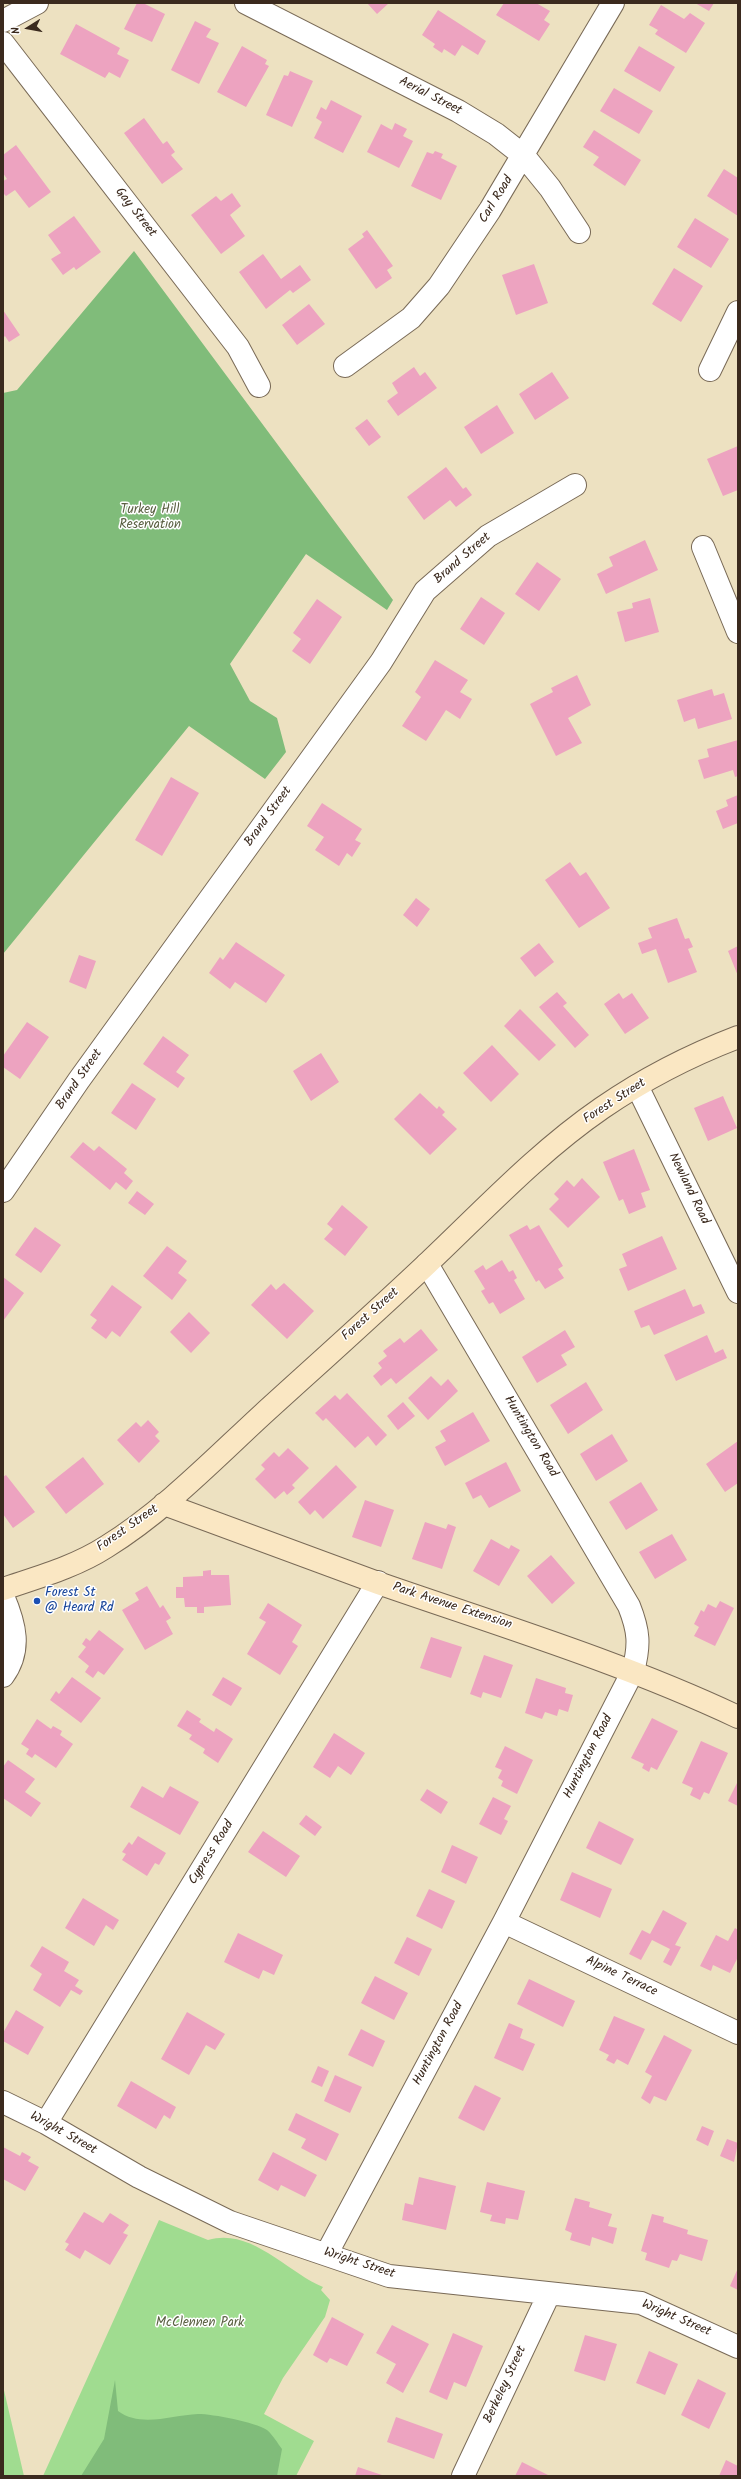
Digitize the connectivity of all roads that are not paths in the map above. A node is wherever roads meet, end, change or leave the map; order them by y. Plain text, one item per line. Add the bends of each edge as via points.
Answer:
1 (37, 3) edge
2 (246, 3) edge
3 (613, 3) edge
4 (3, 21) edge
5 (3, 43) edge
6 (524, 156) junction
7 (579, 232) dead end
8 (738, 312) edge
9 (345, 366) dead end
10 (710, 370) dead end
11 (259, 386) dead end
12 (575, 485) dead end
13 (703, 547) dead end
14 (738, 632) edge
15 (738, 1037) edge
16 (638, 1086) junction
17 (3, 1191) edge
18 (427, 1264) junction
19 (738, 1292) edge
20 (164, 1504) junction
21 (378, 1582) junction
22 (3, 1589) edge
23 (3, 1596) edge
24 (633, 1671) junction
25 (3, 1676) edge
26 (738, 1717) edge
27 (504, 1922) junction
28 (738, 2033) edge
29 (3, 2102) edge
30 (46, 2123) junction
31 (327, 2253) junction
32 (549, 2294) junction
33 (738, 2347) edge
34 (463, 2476) edge

1 - 4 street
2 - 6 street, Aerial Street via 458,111 496,134
3 - 6 street, Carl Road
5 - 11 street, Gay Street via 238,346
6 - 7 street, Aerial Street via 550,188
6 - 9 street, Carl Road via 465,249 416,313 380,343
8 - 10 street
12 - 17 street, Brand Street via 488,536 426,591 381,662 84,1073
13 - 14 street
15 - 16 main road, Forest Street via 708,1049
16 - 18 main road, Forest Street via 602,1108 567,1135 497,1196
16 - 19 street, Newland Road
18 - 20 main road, Forest Street
18 - 24 street, Huntington Road via 629,1606 637,1626 639,1649
20 - 21 main road, Park Avenue Extension
20 - 22 main road, Forest Street via 106,1547 64,1569
21 - 24 main road, Park Avenue Extension via 494,1620
21 - 30 street, Cypress Road
23 - 25 street via 16,1632 14,1655
24 - 26 main road, Park Avenue Extension
24 - 27 street, Huntington Road
27 - 28 street, Alpine Terrace
27 - 31 street, Huntington Road
29 - 30 street, Wright Street
30 - 31 street, Wright Street via 139,2177 230,2222
31 - 32 street, Wright Street via 389,2276
32 - 33 street, Wright Street via 640,2303
32 - 34 street, Berkeley Street

